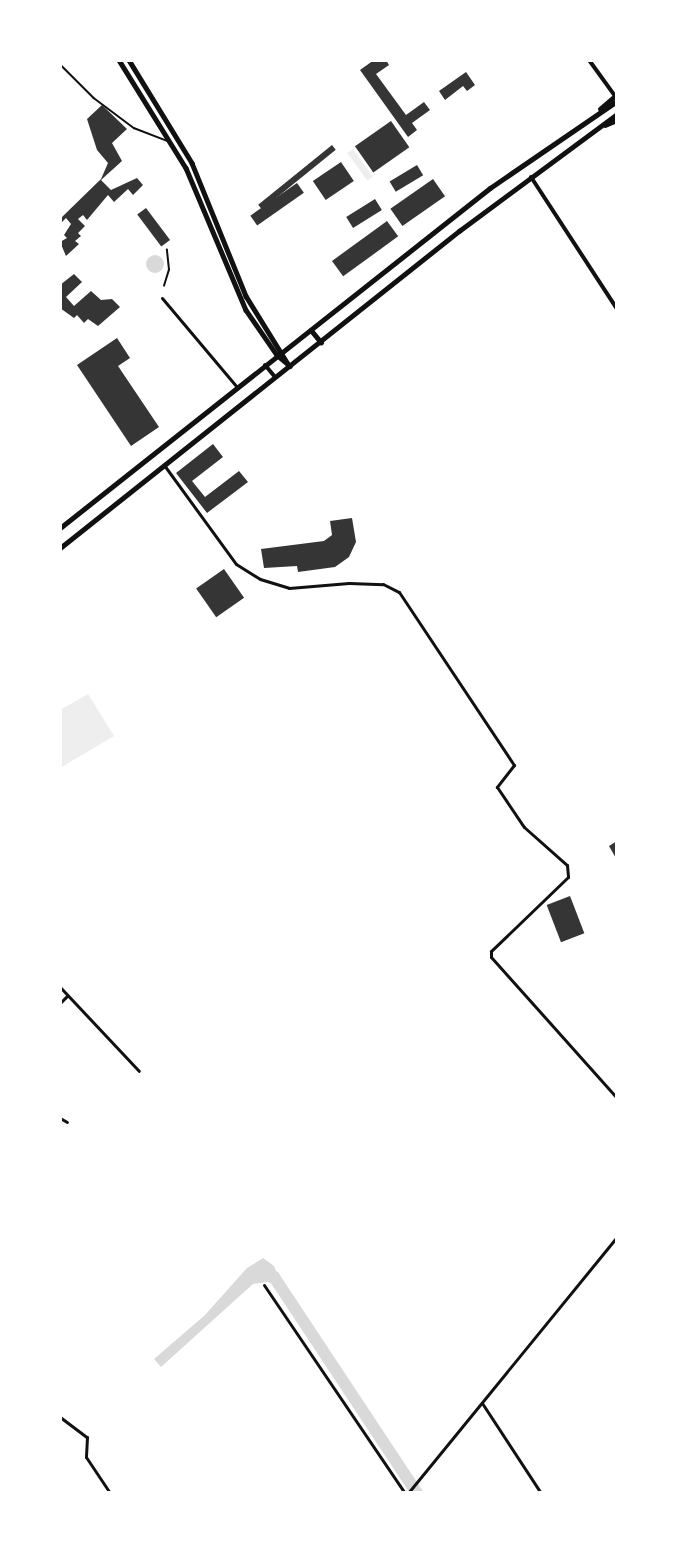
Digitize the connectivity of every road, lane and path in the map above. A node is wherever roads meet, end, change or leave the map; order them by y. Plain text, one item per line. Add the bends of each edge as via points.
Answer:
1 (120, 60) edge
2 (129, 60) edge
3 (589, 60) edge
4 (60, 64) edge
5 (616, 97) edge
6 (617, 114) edge
7 (617, 120) edge
8 (597, 129) junction
9 (171, 142) junction
10 (531, 177) junction
11 (167, 250) dead end
12 (164, 286) dead end
13 (162, 298) dead end
14 (617, 309) edge
15 (311, 330) junction
16 (321, 342) junction
17 (282, 351) junction
18 (277, 355) junction
19 (265, 365) junction
20 (290, 366) junction
21 (275, 377) junction
22 (237, 387) junction
23 (164, 465) junction
24 (60, 528) edge
25 (60, 548) edge
26 (60, 987) edge
27 (68, 995) junction
28 (60, 1003) edge
29 (139, 1071) dead end
30 (617, 1098) edge
31 (60, 1118) edge
32 (67, 1122) dead end
33 (617, 1237) edge
34 (264, 1285) dead end
35 (482, 1403) junction
36 (60, 1418) edge
37 (110, 1493) edge
38 (406, 1493) edge
39 (541, 1493) edge

1 - 9 main road
2 - 17 main road via 196,172 246,296
3 - 5 street
4 - 9 lane via 134,128
5 - 15 main road via 490,188
6 - 8 main road
7 - 8 main road
8 - 10 main road
9 - 18 main road via 195,187 242,304
10 - 14 street
10 - 16 main road
11 - 12 path via 169,270
13 - 22 street
15 - 16 main road
15 - 17 main road
16 - 20 main road
17 - 18 main road
17 - 20 main road
18 - 19 main road
18 - 20 main road
19 - 21 street
19 - 22 main road
20 - 21 main road
21 - 23 main road
22 - 24 main road
23 - 25 main road
23 - 30 street via 236,564 260,579 290,588 383,584 399,592 514,765 497,787 524,827 567,866 568,877 491,951 491,957
26 - 27 street
27 - 28 street
27 - 29 street
31 - 32 street
33 - 35 street
34 - 38 street
35 - 38 street
35 - 39 street
36 - 37 street via 87,1437 86,1457

